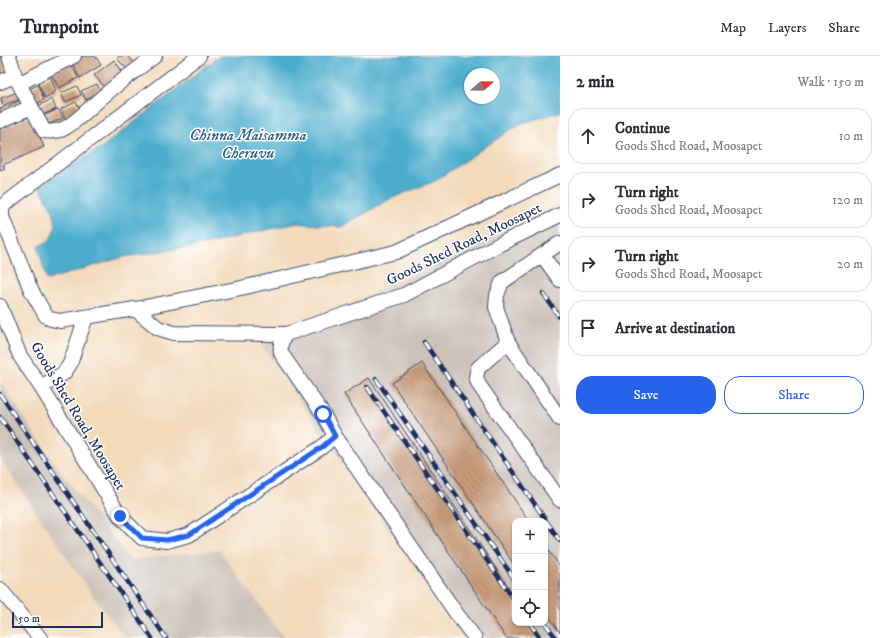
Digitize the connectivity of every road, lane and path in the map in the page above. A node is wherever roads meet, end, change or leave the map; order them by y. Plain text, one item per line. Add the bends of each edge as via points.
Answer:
1 (8, 56) edge
2 (74, 56) edge
3 (155, 56) edge
4 (199, 56) edge
5 (18, 80) junction
6 (0, 82) edge
7 (31, 107) junction
8 (0, 121) edge
9 (560, 175) edge
10 (560, 215) edge
11 (560, 243) edge
12 (542, 255) junction
13 (560, 280) edge
14 (0, 306) edge
15 (135, 309) junction
16 (86, 317) junction
17 (286, 334) junction
18 (508, 342) junction
19 (41, 387) junction
20 (560, 419) edge
21 (335, 436) junction
22 (560, 500) edge
23 (0, 590) edge
24 (40, 638) edge
25 (475, 638) edge

1 - 5 street
2 - 5 street
3 - 7 street via 65,128 44,131
4 - 16 street via 2,208 2,217 31,290 46,316 60,321
5 - 6 street
5 - 7 street
7 - 8 street
9 - 15 street via 396,252 241,288
10 - 17 street, Goods Shed Road, Moosapet via 404,295
11 - 12 street
12 - 13 street
12 - 18 street via 502,282 496,307
14 - 19 street, Goods Shed Road, Moosapet via 20,356
15 - 16 street
15 - 17 street, Goods Shed Road, Moosapet via 166,332
16 - 19 street via 70,364 64,373
17 - 21 street via 281,340 281,353
18 - 20 street
18 - 22 street via 478,368 476,377 479,385
19 - 21 street, Goods Shed Road, Moosapet via 120,516 142,538 167,540 189,535
21 - 25 street
23 - 24 street

